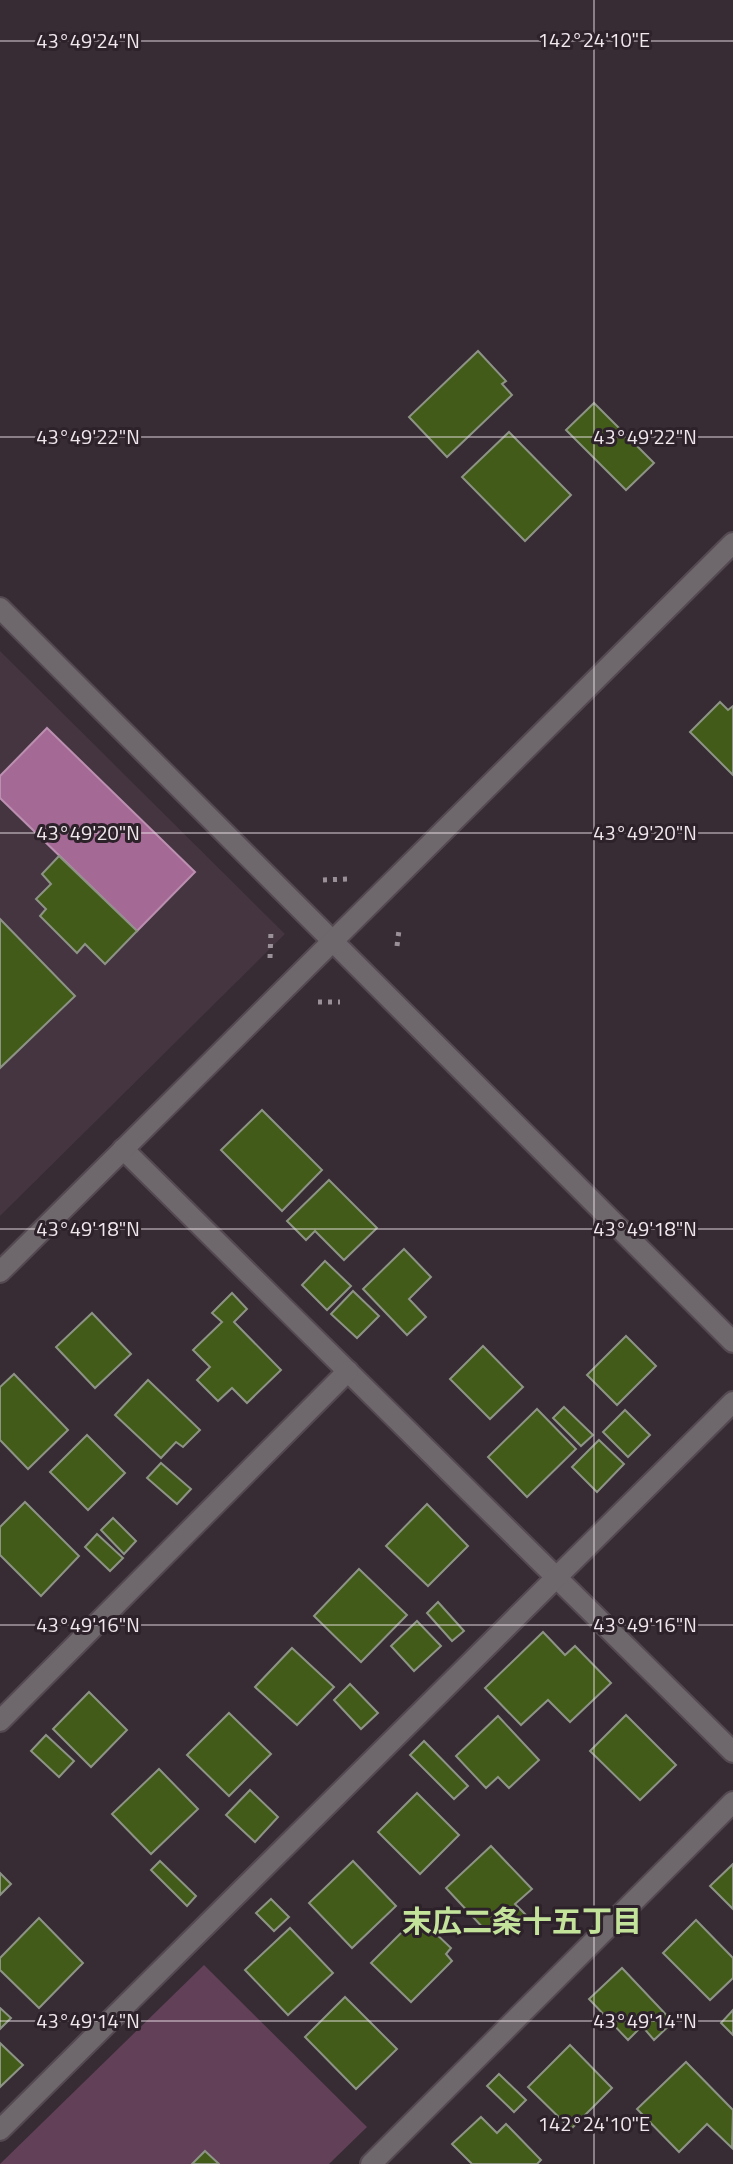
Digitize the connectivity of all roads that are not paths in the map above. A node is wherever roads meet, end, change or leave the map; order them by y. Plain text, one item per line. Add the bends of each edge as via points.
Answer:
1 (733, 543) edge
2 (0, 608) edge
3 (333, 943) junction
4 (123, 1149) junction
5 (0, 1272) edge
6 (733, 1342) edge
7 (348, 1371) junction
8 (733, 1402) edge
9 (556, 1574) junction
10 (0, 1721) edge
11 (733, 1752) edge
12 (733, 1802) edge
13 (0, 2130) edge
14 (371, 2164) edge

1 - 3 street
2 - 3 street
3 - 4 street
3 - 6 street
4 - 5 street
4 - 7 street
7 - 9 street
7 - 10 street
8 - 9 street
9 - 11 street
9 - 13 street
12 - 14 street

